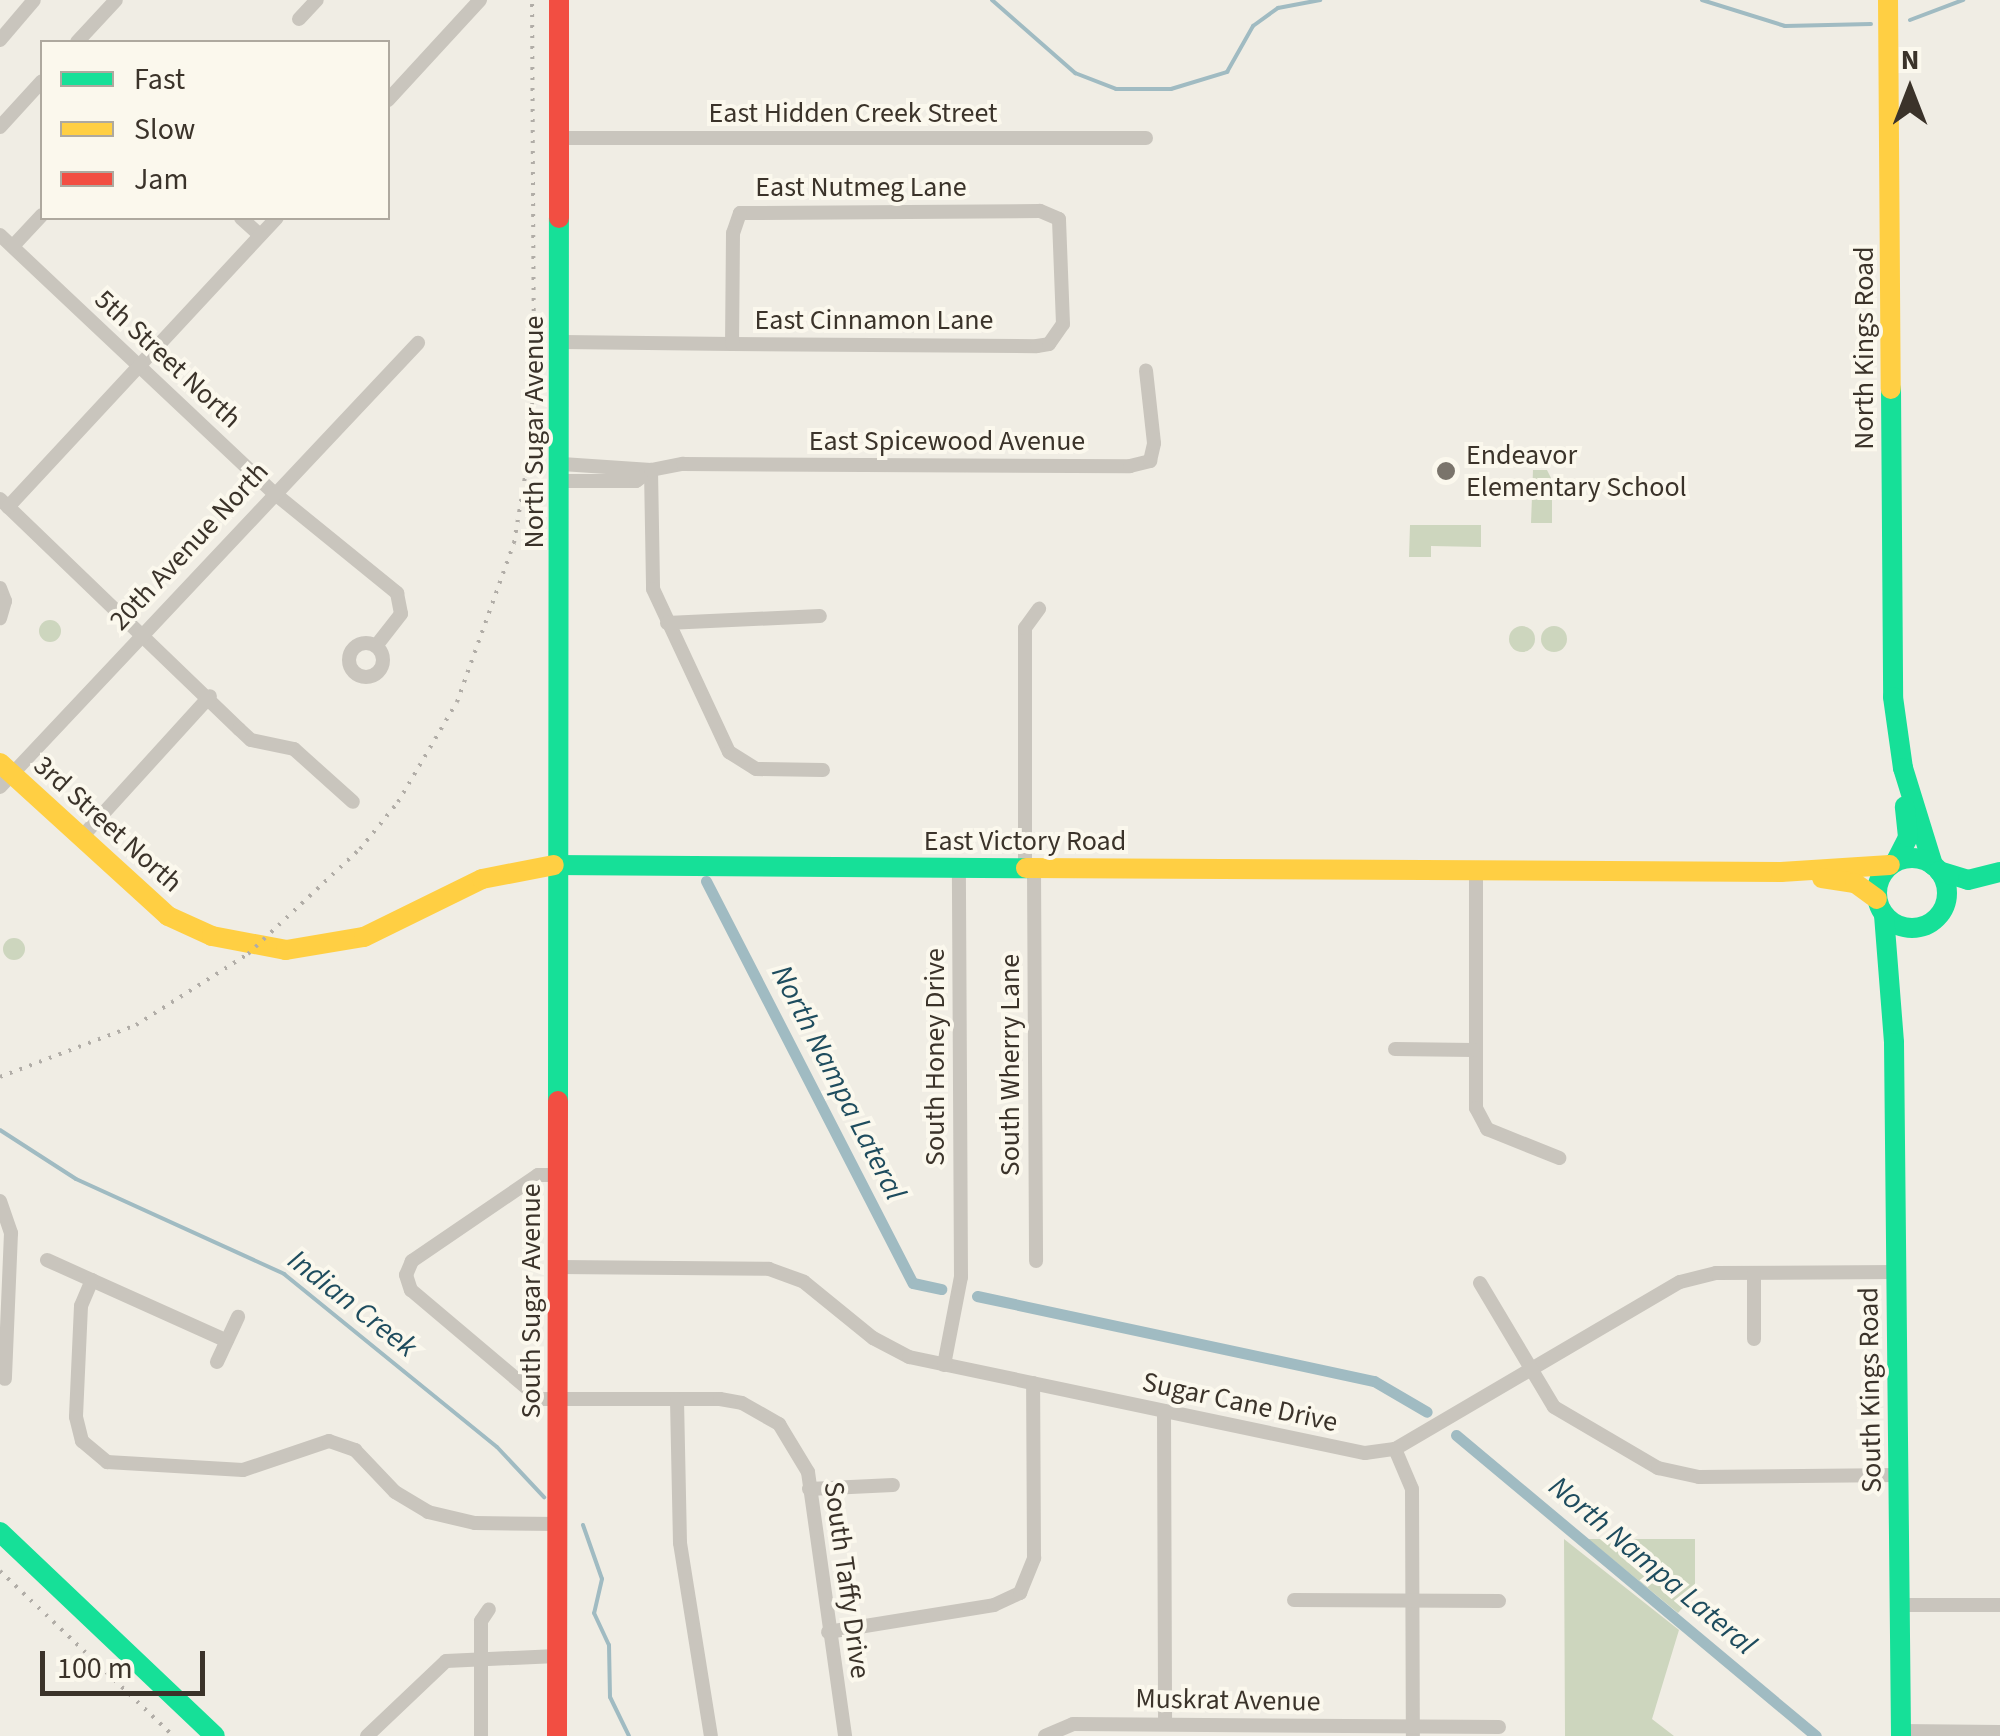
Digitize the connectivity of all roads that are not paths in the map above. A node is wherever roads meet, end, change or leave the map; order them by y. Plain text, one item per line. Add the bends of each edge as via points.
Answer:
1 (34, 0) edge
2 (116, 0) edge
3 (317, 0) edge
4 (480, 0) edge
5 (559, 0) edge
6 (1888, 0) edge
7 (299, 19) dead end
8 (0, 40) edge
9 (80, 40) edge
10 (40, 82) edge
11 (390, 98) edge
12 (0, 127) edge
13 (560, 138) junction
14 (1146, 138) dead end
15 (1055, 215) joint
16 (40, 217) edge
17 (243, 220) edge
18 (275, 220) edge
19 (0, 235) edge
20 (260, 236) junction
21 (13, 246) junction
22 (563, 342) junction
23 (418, 343) dead end
24 (732, 344) junction
25 (141, 368) junction
26 (1146, 370) dead end
27 (651, 470) junction
28 (562, 472) junction
29 (274, 493) junction
30 (4, 503) edge
31 (0, 588) edge
32 (1039, 609) dead end
33 (820, 616) dead end
34 (0, 618) edge
35 (668, 623) junction
36 (142, 632) junction
37 (378, 643) dead end
38 (210, 696) junction
39 (1893, 696) junction
40 (823, 770) dead end
41 (4, 775) edge
42 (353, 802) dead end
43 (80, 839) junction
44 (1893, 863) junction
45 (558, 865) junction
46 (959, 868) junction
47 (1936, 868) junction
48 (1030, 869) junction
49 (1476, 871) junction
50 (1780, 872) junction
51 (2000, 872) edge
52 (2000, 882) edge
53 (1880, 907) junction
54 (1945, 907) junction
55 (1922, 928) junction
56 (286, 950) joint
57 (1894, 1043) junction
58 (1395, 1049) dead end
59 (1474, 1050) junction
60 (1559, 1158) dead end
61 (558, 1175) junction
62 (0, 1201) edge
63 (47, 1260) dead end
64 (1036, 1261) dead end
65 (558, 1267) junction
66 (1897, 1272) junction
67 (1754, 1273) junction
68 (92, 1280) junction
69 (1480, 1283) dead end
70 (238, 1317) dead end
71 (1754, 1339) dead end
72 (228, 1341) junction
73 (218, 1362) dead end
74 (944, 1365) junction
75 (1530, 1370) junction
76 (5, 1379) dead end
77 (1033, 1384) junction
78 (559, 1399) junction
79 (677, 1400) junction
80 (1164, 1411) junction
81 (1395, 1448) junction
82 (1898, 1475) junction
83 (893, 1486) dead end
84 (809, 1489) junction
85 (559, 1524) junction
86 (0, 1532) edge
87 (1294, 1600) dead end
88 (1413, 1601) junction
89 (1499, 1601) dead end
90 (1900, 1605) junction
91 (2000, 1605) edge
92 (490, 1610) dead end
93 (828, 1632) junction
94 (481, 1656) junction
95 (557, 1656) junction
96 (1165, 1723) junction
97 (1499, 1728) dead end
98 (1413, 1732) edge
99 (2000, 1732) edge
100 (1901, 1734) edge
101 (215, 1736) edge
102 (366, 1736) edge
103 (481, 1736) edge
104 (557, 1736) edge
105 (711, 1736) edge
106 (845, 1736) edge
107 (1045, 1736) edge

1 - 8 street
2 - 9 street
3 - 7 street
4 - 11 street
5 - 13 street, North Sugar Avenue
6 - 39 street, North Kings Road
10 - 12 street
13 - 14 street, East Hidden Creek Street
13 - 22 street, North Sugar Avenue
15 - 24 street, East Nutmeg Lane via 740,214 733,233
15 - 24 street, East Cinnamon Lane via 1062,228 1062,324 1049,344
16 - 21 street
17 - 20 street
18 - 20 street
19 - 21 street, 5th Street North
20 - 25 street
21 - 25 street, 5th Street North
22 - 24 street, East Cinnamon Lane
22 - 28 street, North Sugar Avenue
23 - 29 street, 20th Avenue North
25 - 29 street, 5th Street North
25 - 30 street
26 - 27 street, East Spicewood Avenue via 1154,443 1150,461 1130,466 683,464
27 - 28 street, East Spicewood Avenue via 636,481
27 - 35 street via 653,590
28 - 45 street, North Sugar Avenue
29 - 36 street, 20th Avenue North
29 - 37 street, 5th Street North via 397,593 401,614
30 - 36 street
31 - 34 street
32 - 48 street, South Wherry Lane via 1025,628
33 - 35 street
35 - 40 street via 740,762 756,769
36 - 38 street
36 - 41 street, 20th Avenue North
38 - 42 street via 251,740 294,749
38 - 43 street
39 - 44 street, North Kings Road via 1890,752 1909,828
39 - 47 street, North Kings Road via 1903,768
41 - 43 street, 3rd Street North
43 - 56 street, 3rd Street North via 168,916 237,943
44 - 47 street via 1915,858
44 - 50 street, East Victory Road
44 - 53 street via 1878,880
45 - 46 street, East Victory Road
45 - 56 street, East Victory Road via 482,879 364,938
45 - 61 street, South Sugar Avenue
46 - 48 street, East Victory Road
46 - 74 street, South Honey Drive via 961,1277
47 - 51 street via 1968,880
47 - 54 street via 1947,888
48 - 49 street, East Victory Road
48 - 64 street, South Wherry Lane
49 - 50 street, East Victory Road
49 - 59 street
50 - 53 street, East Victory Road via 1843,879
52 - 54 street
53 - 55 street via 1900,927
53 - 57 street, South Kings Road
54 - 55 street
55 - 57 street, South Kings Road via 1899,962
57 - 66 street, South Kings Road
58 - 59 street
59 - 60 street via 1480,1122
61 - 65 street, South Sugar Avenue
61 - 78 street via 538,1176 412,1261 406,1275 410,1290 540,1399
62 - 76 street via 11,1233
63 - 68 street
65 - 74 street, Sugar Cane Drive via 769,1269 804,1282 889,1348
65 - 78 street, South Sugar Avenue
66 - 67 street, Sugar Cane Drive
66 - 82 street, South Kings Road
67 - 71 street
67 - 75 street, Sugar Cane Drive via 1680,1282
68 - 72 street
68 - 85 street via 81,1306 76,1417 89,1450 118,1465 229,1471 329,1441 355,1450 395,1492 428,1512 475,1523
69 - 75 street
70 - 72 street
72 - 73 street
74 - 77 street, Sugar Cane Drive
75 - 81 street, Sugar Cane Drive
75 - 82 street via 1562,1415 1680,1475
77 - 80 street, Sugar Cane Drive
77 - 93 street via 1034,1558 1020,1593 994,1605
78 - 79 street, South Taffy Drive
78 - 85 street, South Sugar Avenue
79 - 84 street, South Taffy Drive via 720,1400 761,1411 793,1439
79 - 105 street via 680,1543
80 - 81 street, Sugar Cane Drive via 1347,1450
80 - 96 street
81 - 88 street via 1412,1488
82 - 90 street, South Kings Road
83 - 84 street
84 - 93 street, South Taffy Drive
85 - 95 street, South Sugar Avenue
86 - 101 street
87 - 88 street
88 - 89 street
88 - 98 street
90 - 91 street
90 - 100 street, South Kings Road
92 - 94 street via 481,1621
93 - 106 street, South Taffy Drive
94 - 95 street
94 - 102 street via 446,1661
94 - 103 street
95 - 104 street, South Sugar Avenue
96 - 98 street, Muskrat Avenue
96 - 107 street, Muskrat Avenue via 1074,1724
97 - 98 street, Muskrat Avenue
99 - 100 street

